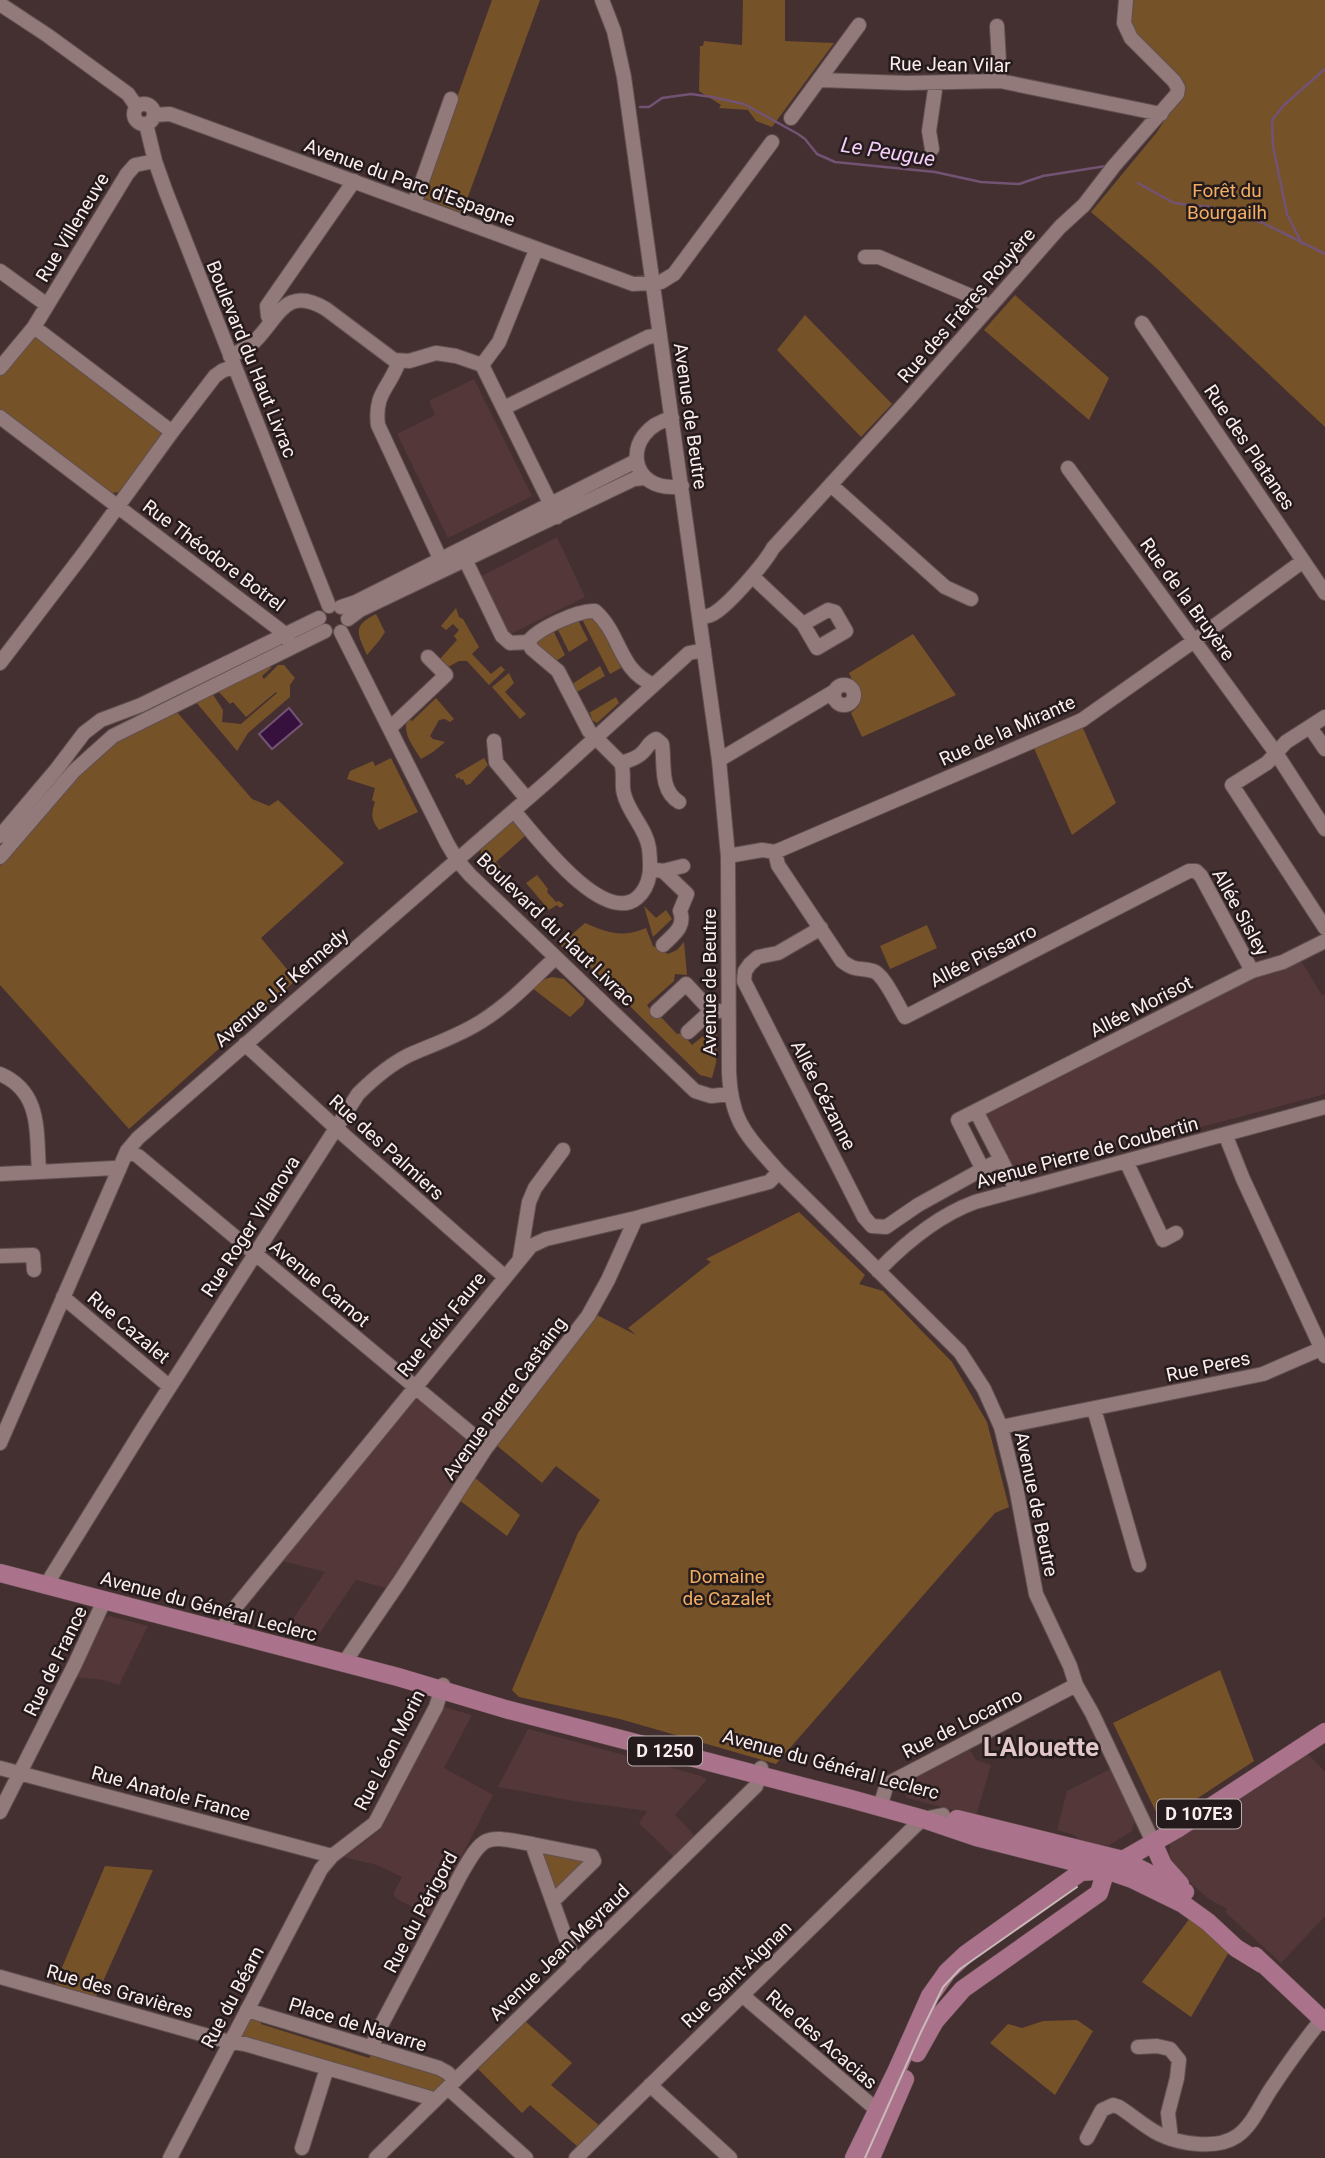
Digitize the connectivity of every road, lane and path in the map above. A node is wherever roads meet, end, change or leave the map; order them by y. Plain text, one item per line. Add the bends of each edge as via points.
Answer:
1 (602, 0) edge
2 (1126, 0) edge
3 (0, 4) edge
4 (859, 25) dead end
5 (998, 26) dead end
6 (820, 80) junction
7 (1000, 81) junction
8 (936, 83) junction
9 (451, 99) dead end
10 (1161, 114) junction
11 (791, 118) dead end
12 (150, 119) junction
13 (772, 142) dead end
14 (932, 149) dead end
15 (155, 161) junction
16 (354, 181) junction
17 (414, 204) junction
18 (536, 250) junction
19 (865, 257) dead end
20 (0, 271) edge
21 (653, 284) junction
22 (47, 305) junction
23 (988, 308) junction
24 (271, 320) junction
25 (1142, 323) dead end
26 (34, 327) junction
27 (660, 335) junction
28 (232, 361) junction
29 (398, 361) junction
30 (482, 365) junction
31 (0, 368) edge
32 (504, 408) junction
33 (0, 416) edge
34 (672, 418) junction
35 (172, 432) junction
36 (636, 461) junction
37 (1068, 468) dead end
38 (645, 478) junction
39 (831, 485) junction
40 (682, 486) junction
41 (118, 507) junction
42 (554, 511) junction
43 (463, 555) junction
44 (1303, 561) junction
45 (443, 565) junction
46 (752, 576) junction
47 (1325, 593) edge
48 (971, 598) dead end
49 (340, 616) junction
50 (700, 617) junction
51 (803, 624) dead end
52 (322, 625) junction
53 (288, 640) junction
54 (1194, 641) junction
55 (528, 642) junction
56 (704, 650) junction
57 (428, 657) dead end
58 (0, 663) edge
59 (654, 685) junction
60 (834, 692) dead end
61 (131, 718) junction
62 (1325, 718) edge
63 (1310, 727) junction
64 (390, 728) junction
65 (597, 737) junction
66 (494, 741) dead end
67 (1325, 749) edge
68 (1276, 753) junction
69 (719, 760) junction
70 (621, 762) junction
71 (69, 766) junction
72 (527, 799) junction
73 (678, 802) dead end
74 (514, 811) junction
75 (1325, 829) edge
76 (0, 836) edge
77 (775, 852) junction
78 (727, 856) junction
79 (0, 857) edge
80 (457, 860) junction
81 (683, 866) dead end
82 (657, 870) junction
83 (1195, 871) joint
84 (821, 928) junction
85 (1325, 928) edge
86 (1325, 941) edge
87 (663, 945) dead end
88 (555, 958) junction
89 (1252, 971) junction
90 (728, 1010) junction
91 (657, 1011) dead end
92 (711, 1011) junction
93 (688, 1032) dead end
94 (245, 1044) junction
95 (0, 1074) edge
96 (730, 1094) junction
97 (1325, 1107) edge
98 (976, 1111) junction
99 (336, 1128) junction
100 (1225, 1134) junction
101 (563, 1150) dead end
102 (127, 1151) junction
103 (1001, 1159) junction
104 (1126, 1161) junction
105 (119, 1170) junction
106 (983, 1170) junction
107 (39, 1171) junction
108 (779, 1172) junction
109 (0, 1174) edge
110 (1015, 1191) junction
111 (636, 1218) junction
112 (1176, 1233) dead end
113 (255, 1254) junction
114 (0, 1256) edge
115 (520, 1259) junction
116 (34, 1270) dead end
117 (878, 1271) junction
118 (505, 1277) junction
119 (63, 1297) junction
120 (1324, 1351) edge
121 (170, 1387) junction
122 (415, 1387) junction
123 (1094, 1409) junction
124 (1001, 1427) junction
125 (0, 1443) edge
126 (486, 1448) junction
127 (1139, 1565) dead end
128 (0, 1573) edge
129 (47, 1586) junction
130 (104, 1601) junction
131 (224, 1632) junction
132 (344, 1663) junction
133 (1076, 1685) junction
134 (442, 1688) junction
135 (1325, 1732) edge
136 (0, 1768) edge
137 (760, 1772) junction
138 (20, 1773) junction
139 (881, 1803) junction
140 (0, 1812) edge
141 (935, 1819) junction
142 (1153, 1842) junction
143 (532, 1844) junction
144 (332, 1856) junction
145 (1051, 1857) junction
146 (1123, 1860) junction
147 (1105, 1870) junction
148 (1054, 1892) junction
149 (1195, 1898) junction
150 (553, 1901) junction
151 (575, 1964) junction
152 (1262, 1964) junction
153 (0, 1977) edge
154 (742, 1995) junction
155 (247, 2010) junction
156 (1323, 2021) edge
157 (231, 2042) junction
158 (1138, 2047) dead end
159 (372, 2048) junction
160 (327, 2068) junction
161 (452, 2084) junction
162 (650, 2085) junction
163 (433, 2102) junction
164 (1168, 2104) junction
165 (877, 2110) junction
166 (1139, 2121) junction
167 (1087, 2138) dead end
168 (1171, 2139) junction
169 (302, 2148) dead end
170 (170, 2158) edge
171 (376, 2158) edge
172 (526, 2158) edge
173 (576, 2158) edge
174 (730, 2158) edge
175 (854, 2158) edge
176 (871, 2158) edge

1 - 21 street, Avenue de Beutre via 621,56
2 - 10 street, Rue des Frères Rouyère via 1125,23 1131,38 1178,88
3 - 12 street, Avenue du Parc d'Espagne via 128,94 137,107 150,106
4 - 6 street
5 - 7 street
6 - 8 street, Rue Jean Vilar
6 - 11 street
7 - 8 street, Rue Jean Vilar
7 - 10 street, Rue Jean Vilar
8 - 14 street via 929,131
9 - 17 street
10 - 23 street, Rue des Frères Rouyère
12 - 15 street, Boulevard du Haut Livrac
12 - 16 street, Avenue du Parc d'Espagne via 170,114
13 - 21 street via 674,274
15 - 22 street, Rue Villeneuve via 135,165 127,174
15 - 28 street, Boulevard du Haut Livrac
16 - 17 street, Avenue du Parc d'Espagne
16 - 24 street via 267,306
17 - 18 street, Avenue du Parc d'Espagne
18 - 21 street, Avenue du Parc d'Espagne via 633,284
18 - 30 street via 499,342
19 - 23 street via 879,257 978,299
20 - 22 street
21 - 27 street, Avenue de Beutre
22 - 26 street, Rue Villeneuve
23 - 39 street, Rue des Frères Rouyère
24 - 28 street
24 - 29 street via 292,303 318,304
25 - 44 street, Rue des Platanes
26 - 31 street, Rue Villeneuve
26 - 35 street
27 - 32 street
27 - 34 street, Avenue de Beutre
28 - 35 street
28 - 49 street, Boulevard du Haut Livrac
29 - 30 street via 436,353
29 - 45 street via 380,394 378,425
30 - 32 street
32 - 42 street
33 - 41 street, Rue Théodore Botrel
34 - 36 street via 647,429
34 - 40 street, Avenue de Beutre
35 - 41 street
36 - 38 street
36 - 42 street
37 - 54 street, Rue de la Bruyère
38 - 40 street via 670,488
38 - 42 street
39 - 46 street, Rue des Frères Rouyère
39 - 48 street via 945,587
40 - 50 street, Avenue de Beutre
41 - 53 street, Rue Théodore Botrel
41 - 58 street
42 - 43 street
43 - 45 street
43 - 55 street via 502,636 510,643
44 - 47 street, Rue des Platanes
44 - 54 street, Rue de la Mirante
45 - 49 street
46 - 50 street, Rue des Frères Rouyère via 718,611
46 - 51 street
49 - 52 street via 322,611
49 - 52 street via 333,634
49 - 64 street, Boulevard du Haut Livrac
50 - 56 street, Avenue de Beutre
52 - 53 street
53 - 61 street
54 - 68 street, Rue de la Bruyère
54 - 77 street, Rue de la Mirante via 1082,720
55 - 59 street via 534,634 585,610 595,611 605,620 632,672
55 - 65 street via 558,671 589,731
56 - 59 street, Avenue J.F Kennedy via 689,653
56 - 69 street, Avenue de Beutre
57 - 64 street via 446,675
59 - 65 street, Avenue J.F Kennedy
60 - 69 street
61 - 71 street
61 - 71 street via 101,720 91,727 72,747
62 - 63 street
63 - 67 street
63 - 68 street
64 - 80 street, Boulevard du Haut Livrac
65 - 70 street
65 - 72 street, Avenue J.F Kennedy
66 - 72 street via 496,762
68 - 75 street, Rue de la Bruyère
68 - 85 street via 1232,785
69 - 78 street, Avenue de Beutre
70 - 73 street via 643,753 656,739 662,744 666,786
70 - 82 street via 623,792
71 - 76 street
71 - 79 street
72 - 74 street, Avenue J.F Kennedy
74 - 80 street, Avenue J.F Kennedy
74 - 82 street via 584,888 604,900 636,898
77 - 78 street, Rue de la Mirante
77 - 84 street via 778,866
78 - 90 street, Avenue de Beutre
80 - 88 street, Boulevard du Haut Livrac
80 - 94 street, Avenue J.F Kennedy
81 - 82 street
82 - 87 street via 687,894 679,929
83 - 84 street, Allée Pissarro via 1175,877 905,1017 884,979 875,971 853,970
83 - 89 street, Allée Sisley
84 - 106 street, Allée Cézanne via 778,953 758,957 744,981 864,1217 872,1226 886,1227
86 - 89 street, Allée Morisot
88 - 96 street, Boulevard du Haut Livrac via 695,1091 711,1096
88 - 99 street, Rue Roger Vilanova via 482,1021 385,1069 358,1094
89 - 98 street, Allée Morisot
90 - 92 street
90 - 96 street, Avenue de Beutre
91 - 92 street via 686,984
92 - 93 street
94 - 99 street, Rue des Palmiers
94 - 102 street, Avenue J.F Kennedy
95 - 107 street via 22,1088 31,1101
96 - 108 street, Avenue de Beutre via 743,1131
97 - 100 street, Avenue Pierre de Coubertin
98 - 103 street
98 - 106 street via 958,1120
99 - 113 street, Rue Roger Vilanova
99 - 118 street, Rue des Palmiers
100 - 104 street, Avenue Pierre de Coubertin
100 - 120 street
101 - 115 street via 529,1202
102 - 105 street, Avenue J.F Kennedy
102 - 113 street, Avenue Carnot
103 - 106 street
103 - 110 street
104 - 110 street, Avenue Pierre de Coubertin
104 - 112 street via 1163,1240
105 - 107 street
105 - 119 street, Avenue J.F Kennedy
107 - 109 street
108 - 111 street, Rue Félix Faure via 769,1182
108 - 117 street, Avenue de Beutre
110 - 117 street, Avenue Pierre de Coubertin via 961,1208 930,1225
111 - 115 street, Rue Félix Faure via 546,1239 531,1246
111 - 126 street, Avenue Pierre Castaing via 588,1316
113 - 121 street, Rue Roger Vilanova
113 - 122 street, Avenue Carnot
114 - 116 street via 33,1255
115 - 118 street, Rue Félix Faure
117 - 124 street, Avenue de Beutre via 960,1352 984,1388
118 - 122 street, Rue Félix Faure
119 - 121 street, Rue Cazalet
119 - 125 street, Avenue J.F Kennedy
120 - 123 street, Rue Peres via 1263,1374
121 - 129 street, Rue Roger Vilanova
122 - 126 street, Avenue Carnot
122 - 131 street, Rue Félix Faure via 234,1609
123 - 124 street, Rue Peres
123 - 127 street
124 - 133 street, Avenue de Beutre via 1036,1594
126 - 132 street, Avenue Pierre Castaing
128 - 129 main road, Avenue du Général Leclerc / D 1250
129 - 130 main road, Avenue du Général Leclerc / D 1250
130 - 131 main road, Avenue du Général Leclerc / D 1250
130 - 138 street, Rue de France
131 - 132 main road, Avenue du Général Leclerc / D 1250
132 - 134 main road, Avenue du Général Leclerc / D 1250
133 - 139 street, Rue de Locarno via 891,1782
133 - 142 street, Avenue de Beutre
134 - 137 main road, Avenue du Général Leclerc / D 1250
134 - 144 street, Rue Léon Morin via 375,1823
135 - 142 main road, D 107E3
136 - 138 street, Rue Anatole France
137 - 139 main road, Avenue du Général Leclerc / D 1250
137 - 151 street, Avenue Jean Meyraud via 756,1786
138 - 140 street, Rue de France
138 - 144 street, Rue Anatole France
139 - 141 main road, Avenue du Général Leclerc / D 1250
141 - 145 main road, Avenue du Général Leclerc / D 1250 via 976,1837
141 - 146 main road via 1082,1857
141 - 154 street, Rue Saint-Aignan
142 - 146 main road, D 107E3
142 - 149 main road via 1163,1865
143 - 150 street
143 - 150 street, Rue du Périgord via 592,1856 594,1861
143 - 159 street, Rue du Périgord via 495,1838 476,1848
144 - 155 street, Rue du Béarn
145 - 147 main road, Avenue du Général Leclerc / D 1250
145 - 148 main road via 1063,1874
146 - 147 main road
146 - 149 main road, D 1250
147 - 148 main road via 1081,1872
147 - 149 main road via 1136,1874
147 - 152 main road, D 1250 via 1197,1913
147 - 176 main road via 1099,1893 963,1989 940,2014 920,2047
148 - 165 main road via 947,1972 930,1996
149 - 152 main road, D 1250
150 - 151 street
151 - 161 street, Avenue Jean Meyraud
152 - 156 main road, D 1250
153 - 157 street, Rue des Gravières
154 - 162 street, Rue Saint-Aignan
154 - 165 street, Rue des Acacias
155 - 157 street, Rue du Béarn
155 - 159 street, Place de Navarre
156 - 168 street via 1239,2135 1221,2143
157 - 160 street
157 - 170 street, Rue du Béarn
158 - 164 street via 1170,2049 1179,2060
159 - 161 street, Place de Navarre via 439,2068 448,2073
160 - 163 street
160 - 169 street
161 - 163 street, Avenue Jean Meyraud
161 - 172 street, Place de Navarre
162 - 173 street, Rue Saint-Aignan
162 - 174 street
163 - 171 street, Avenue Jean Meyraud
164 - 166 street
164 - 168 street
165 - 175 main road
166 - 167 street via 1119,2107 1108,2106
166 - 168 street

